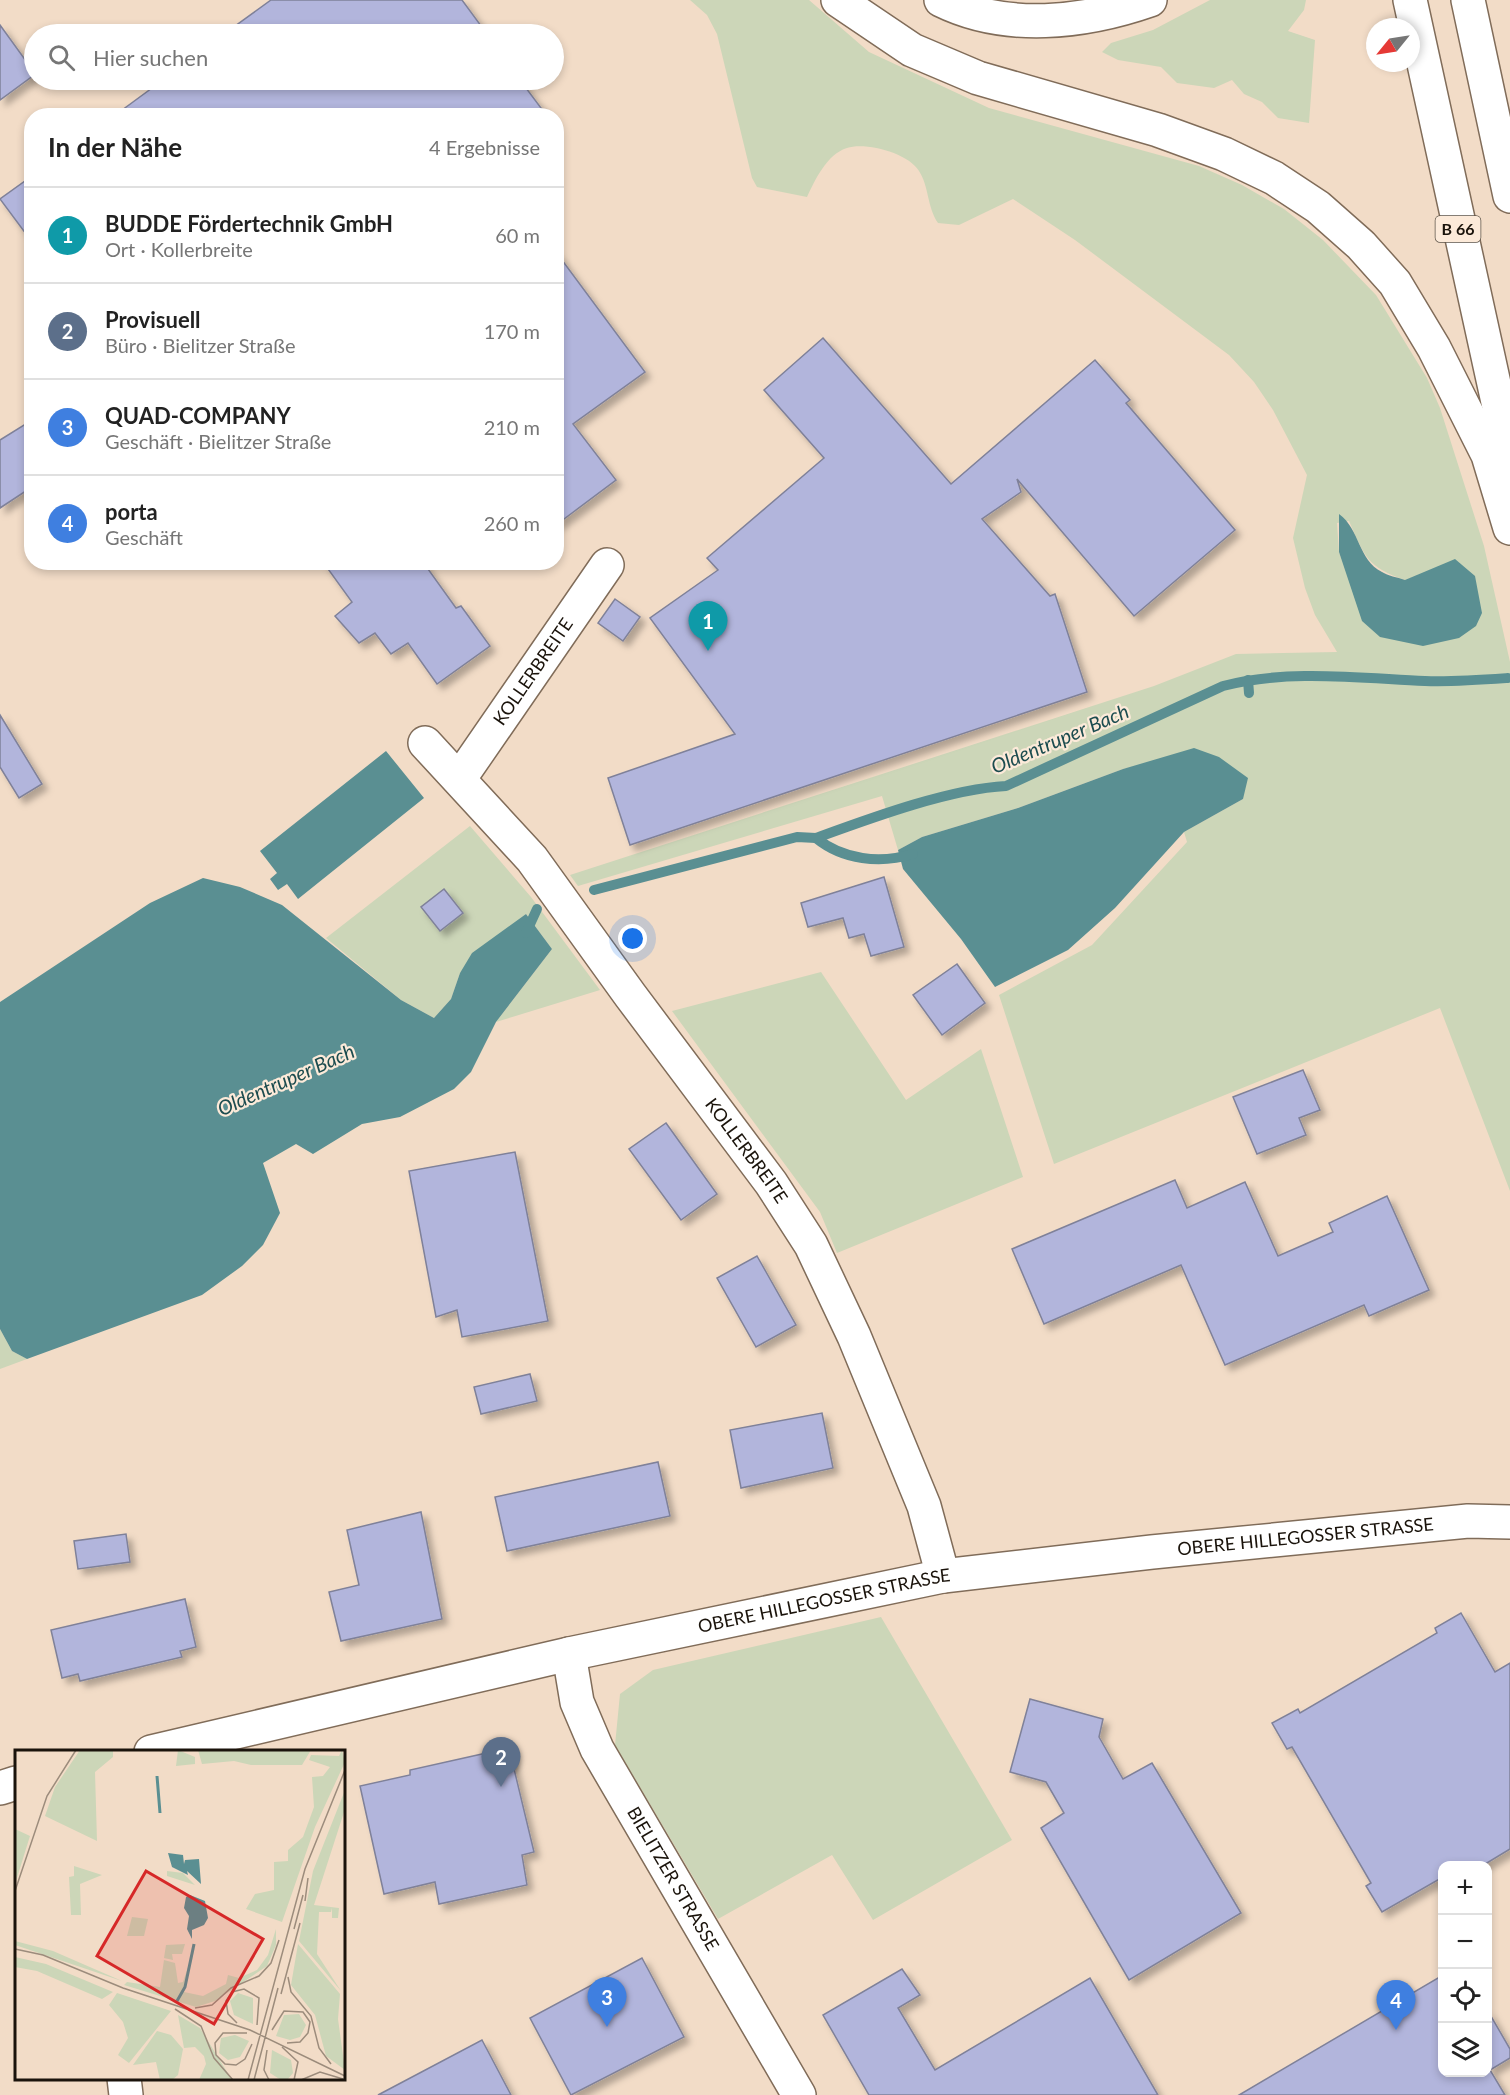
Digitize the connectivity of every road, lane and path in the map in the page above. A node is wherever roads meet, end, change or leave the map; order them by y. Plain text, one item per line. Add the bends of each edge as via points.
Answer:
1 (838, 0) edge
2 (942, 0) edge
3 (1149, 0) edge
4 (1410, 0) edge
5 (1468, 0) edge
6 (1510, 196) edge
7 (1510, 457) edge
8 (1510, 528) edge
9 (608, 565) dead end
10 (425, 742) dead end
11 (460, 778) junction
12 (1510, 1522) edge
13 (943, 1576) junction
14 (569, 1654) junction
15 (160, 1750) edge
16 (15, 1784) edge
17 (0, 1788) edge
18 (124, 2080) edge
19 (126, 2095) edge
20 (799, 2095) edge

1 - 8 main road via 912,50 978,78 1158,130 1224,154 1274,178 1318,207 1361,245 1395,283 1429,339 1488,455
2 - 3 main road via 990,15 1028,20 1072,19 1118,11
4 - 7 main road, B 66
5 - 6 main road
9 - 11 main road, KOLLERBREITE
10 - 11 main road, KOLLERBREITE
11 - 13 main road, KOLLERBREITE via 531,859 771,1183 811,1245 855,1336 924,1506
12 - 13 main road, OBERE HILLEGOSSER STRASSE via 1468,1521
13 - 14 main road, OBERE HILLEGOSSER STRASSE
14 - 15 main road, OBERE HILLEGOSSER STRASSE
14 - 20 main road, BIELITZER STRASSE via 578,1702 597,1749
16 - 17 main road
18 - 19 main road

